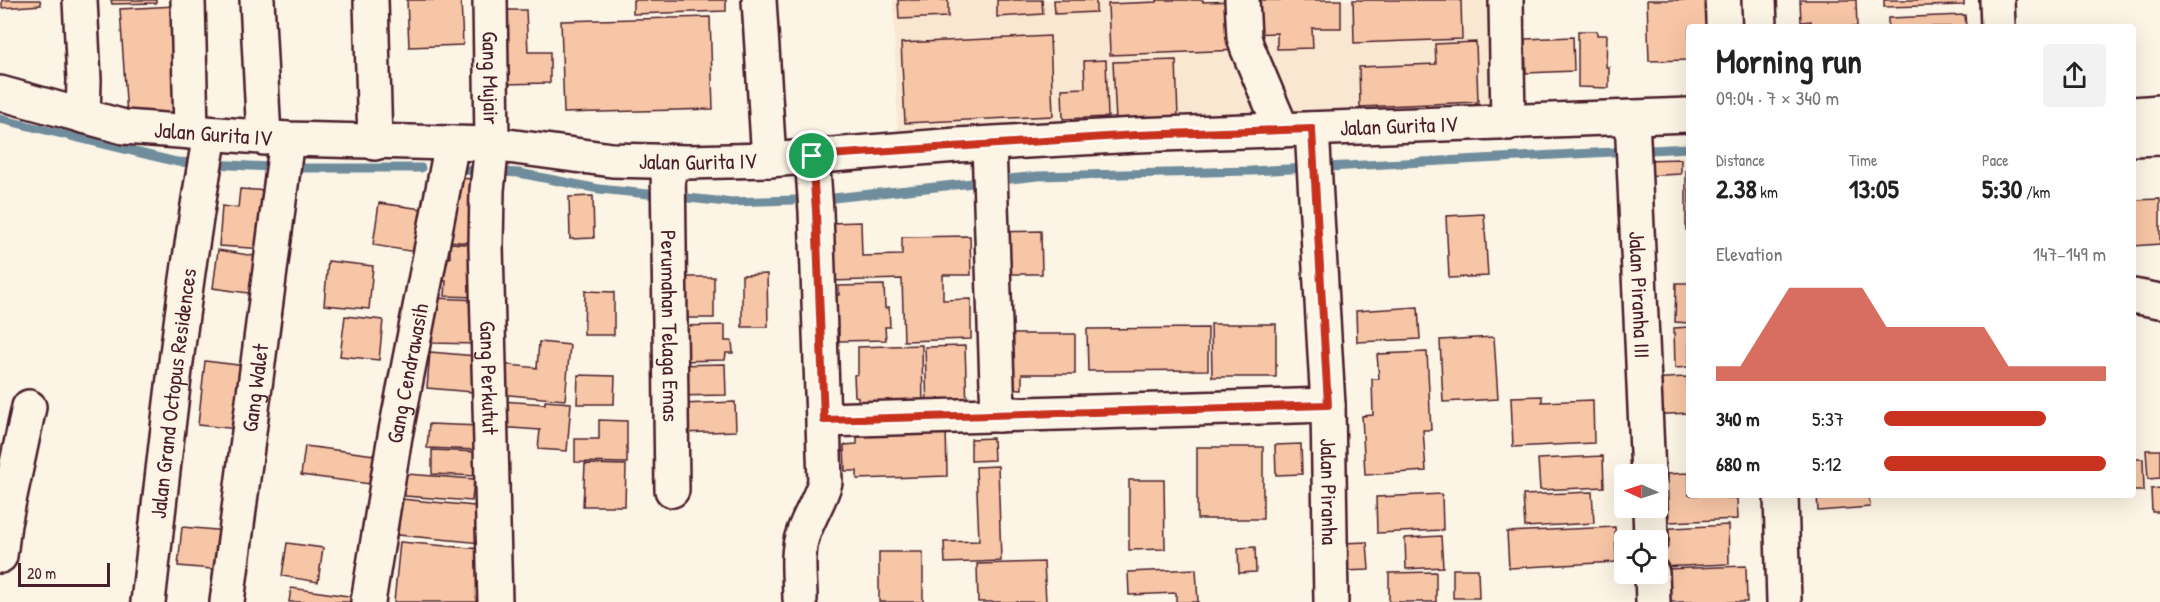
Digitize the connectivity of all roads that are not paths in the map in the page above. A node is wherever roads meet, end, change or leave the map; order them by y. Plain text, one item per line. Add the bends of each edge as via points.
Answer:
1 (80, 0) edge
2 (188, 0) edge
3 (257, 0) edge
4 (371, 0) edge
5 (490, 0) edge
6 (759, 0) edge
7 (1242, 0) edge
8 (1506, 0) edge
9 (1759, 0) edge
10 (1997, 0) edge
11 (1760, 24) edge
12 (1998, 24) edge
13 (1, 97) edge
14 (2160, 112) edge
15 (2136, 114) edge
16 (83, 116) junction
17 (1686, 116) edge
18 (1508, 123) junction
19 (1632, 125) junction
20 (1302, 134) junction
21 (203, 136) junction
22 (2160, 138) edge
23 (2136, 139) edge
24 (375, 143) junction
25 (452, 143) junction
26 (492, 149) junction
27 (280, 150) junction
28 (769, 160) junction
29 (813, 160) junction
30 (668, 165) junction
31 (990, 165) junction
32 (2136, 297) edge
33 (2160, 301) edge
34 (1328, 405) junction
35 (998, 415) junction
36 (26, 419) dead end
37 (824, 420) junction
38 (1648, 464) edge
39 (672, 490) dead end
40 (1781, 498) edge
41 (0, 556) edge
42 (1652, 584) edge
43 (800, 599) dead end
44 (148, 602) edge
45 (227, 602) edge
46 (368, 602) edge
47 (495, 602) edge
48 (1331, 602) edge
49 (1653, 602) edge
50 (1784, 602) edge

1 - 16 street
2 - 21 street, Jalan Grand Octopus Residences
3 - 27 street, Gang Walet
4 - 24 street
5 - 26 street, Gang Mujair
6 - 28 street
7 - 20 street, Jalan Piranha via 1247,47
8 - 18 street
9 - 11 street
10 - 12 street
13 - 16 street, Jalan Gurita IV
14 - 15 street
16 - 21 street, Jalan Gurita IV via 124,127
17 - 19 street, Jalan Gurita IV
18 - 19 street, Jalan Gurita IV
18 - 20 street, Jalan Gurita IV
19 - 38 street, Jalan Piranha III
20 - 31 street, Jalan Gurita IV via 1136,135
20 - 34 street, Jalan Piranha via 1316,187
21 - 27 street, Jalan Gurita IV
21 - 44 street, Jalan Grand Octopus Residences via 201,185
22 - 23 street
24 - 25 street, Jalan Gurita IV
24 - 27 street, Jalan Gurita IV
25 - 26 street, Jalan Gurita IV
25 - 46 street, Gang Cendrawasih via 395,436
26 - 30 street, Jalan Gurita IV
26 - 47 street, Gang Perkutut via 486,246
27 - 45 street, Gang Walet
28 - 29 street, Jalan Gurita IV
28 - 30 street, Jalan Gurita IV
29 - 31 street, Jalan Gurita IV
29 - 37 street
30 - 39 street, Perumahan Telaga Emas
31 - 35 street
32 - 33 street
34 - 35 street
34 - 48 street, Jalan Piranha
35 - 37 street
36 - 41 street
37 - 43 street via 825,482 802,534
40 - 50 street
42 - 49 street

